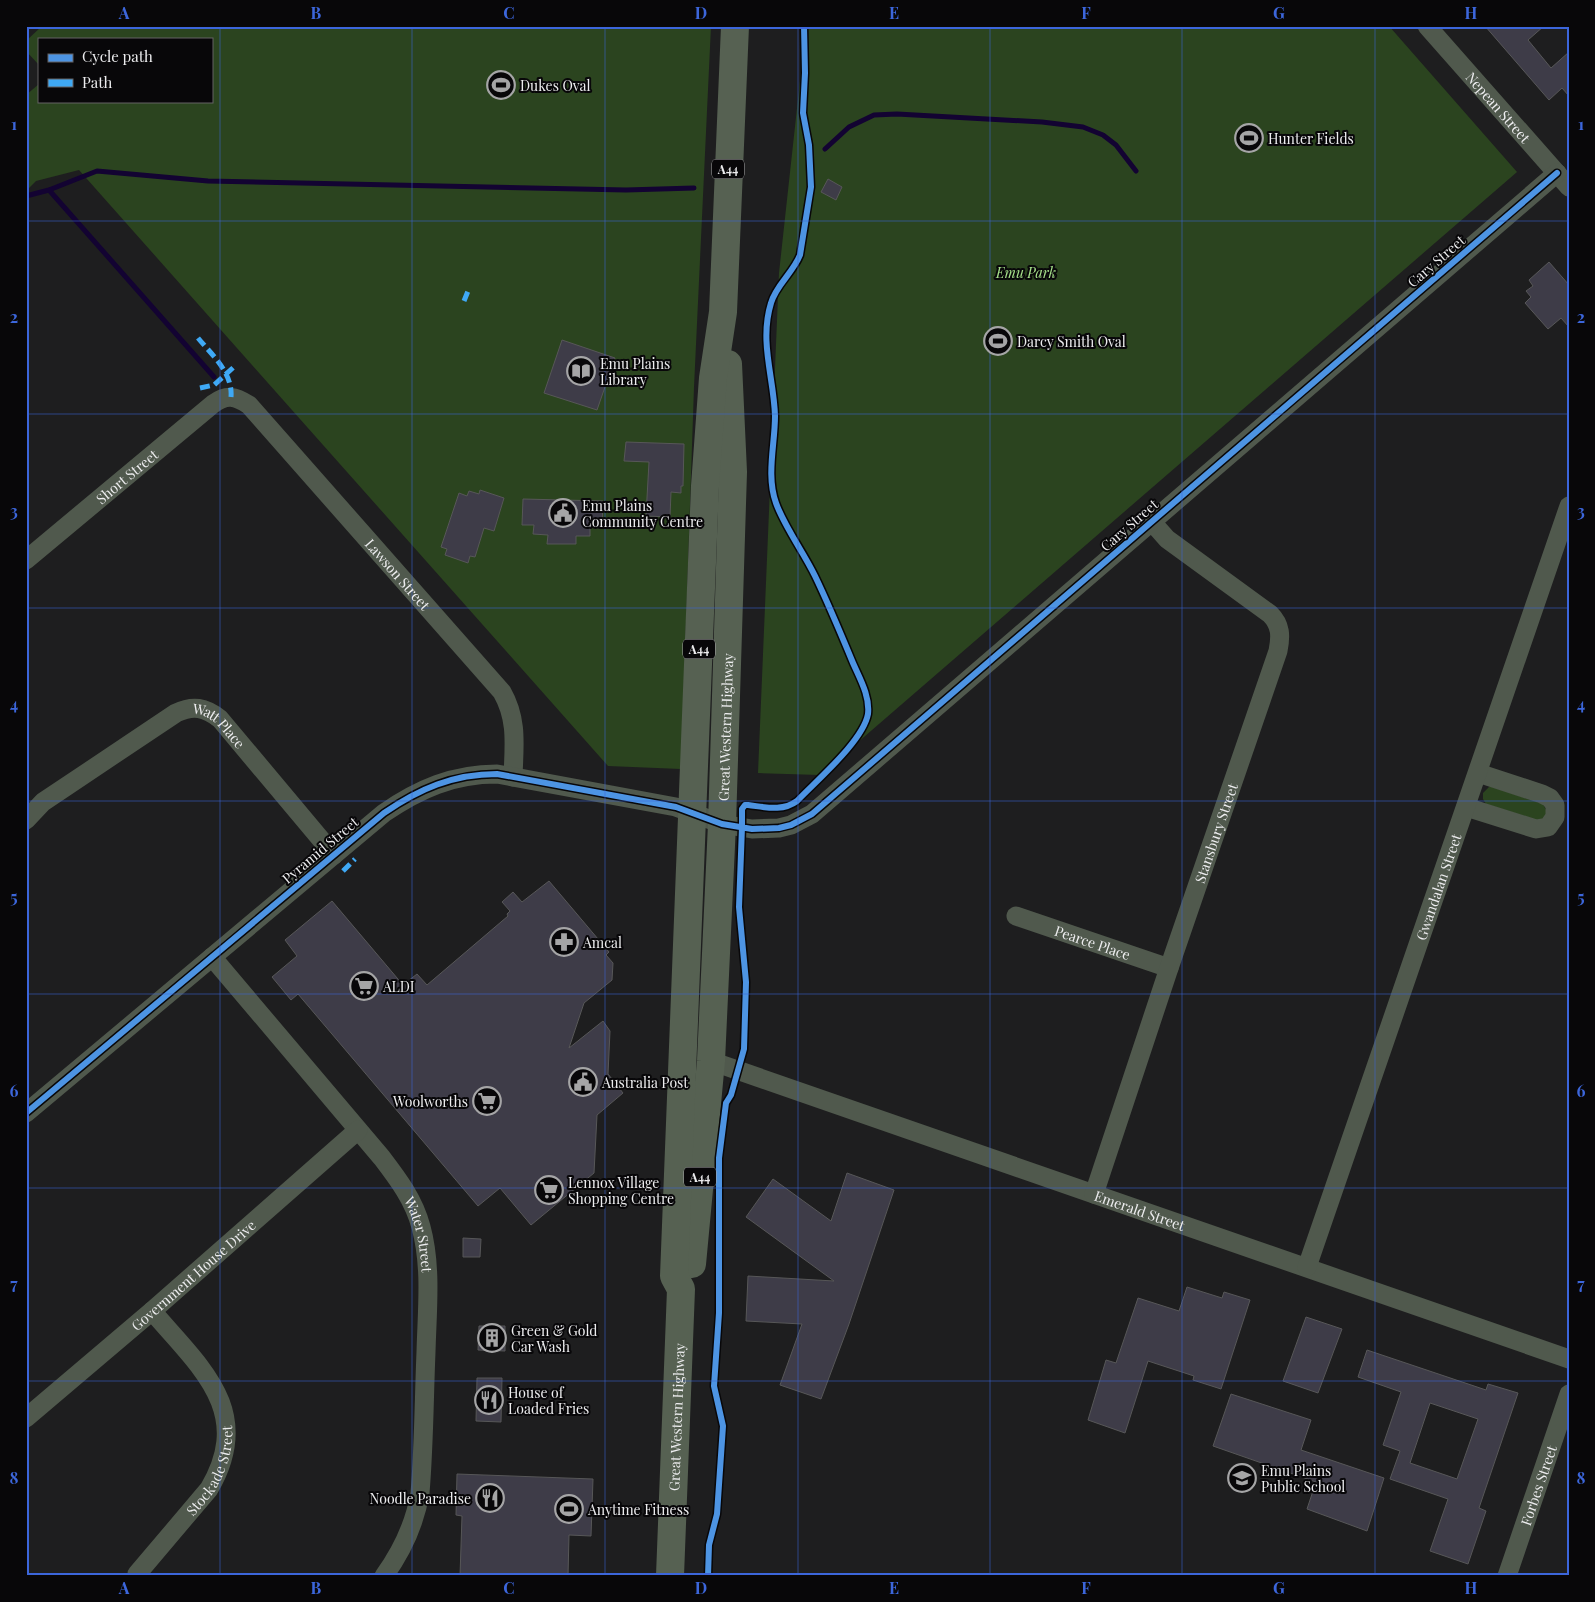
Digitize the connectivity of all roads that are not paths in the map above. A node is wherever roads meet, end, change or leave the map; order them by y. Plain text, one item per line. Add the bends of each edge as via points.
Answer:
1 (735, 26) edge
2 (1432, 28) edge
3 (1563, 180) edge
4 (723, 312) junction
5 (231, 397) joint
6 (1569, 506) edge
7 (1152, 522) junction
8 (26, 560) edge
9 (1478, 773) junction
10 (513, 777) junction
11 (1466, 807) junction
12 (693, 813) junction
13 (26, 820) edge
14 (722, 824) junction
15 (334, 855) junction
16 (1016, 916) dead end
17 (212, 957) junction
18 (1169, 968) junction
19 (712, 1061) junction
20 (26, 1113) edge
21 (358, 1130) junction
22 (1094, 1194) junction
23 (1307, 1267) junction
24 (681, 1289) junction
25 (152, 1311) junction
26 (1569, 1359) edge
27 (1569, 1394) edge
28 (26, 1418) edge
29 (137, 1574) dead end
30 (384, 1576) edge
31 (670, 1576) edge
32 (1507, 1576) edge

1 - 4 highway, Great Western Highway / A44
2 - 3 street, Nepean Street
3 - 7 street, Cary Street
4 - 12 highway, Great Western Highway / A44 via 713,378 705,486
4 - 14 highway, Great Western Highway / A44 via 730,377 733,472
5 - 8 street, Short Street via 221,398 212,405
5 - 10 street, Lawson Street via 249,405 495,683 512,714
6 - 9 street, Gwandalan Street
7 - 14 street, Cary Street via 812,814 779,828 752,829
7 - 18 street, Stansbury Street via 1167,539 1270,614 1280,633 1278,651
9 - 11 street, Gwandalan Street
9 - 11 street via 1546,796 1555,805 1555,817 1548,826 1536,829
10 - 12 street, Pyramid Street via 676,807
10 - 15 street, Pyramid Street via 485,774 439,783 398,803
11 - 23 street, Gwandalan Street
12 - 14 street, Cary Street
12 - 24 highway, Great Western Highway / A44 via 674,1276
13 - 15 street, Watt Place via 43,802 168,718 194,707 207,710 220,719
14 - 19 highway, Great Western Highway / A44
15 - 17 street, Pyramid Street
16 - 18 street, Pearce Place
17 - 20 street, Pyramid Street
17 - 21 street, Water Street
18 - 22 street, Stansbury Street
19 - 22 street, Emerald Street
19 - 24 highway, Great Western Highway / A44 via 691,1278
21 - 25 street, Government House Drive
21 - 30 street, Water Street via 403,1186 421,1225 426,1245 420,1492 405,1541
22 - 23 street, Emerald Street
23 - 26 street, Emerald Street
24 - 31 highway, Great Western Highway / A44
25 - 28 street, Government House Drive
25 - 29 street, Stockade Street via 213,1384 224,1409 226,1441 217,1475 209,1489
27 - 32 street, Forbes Street

